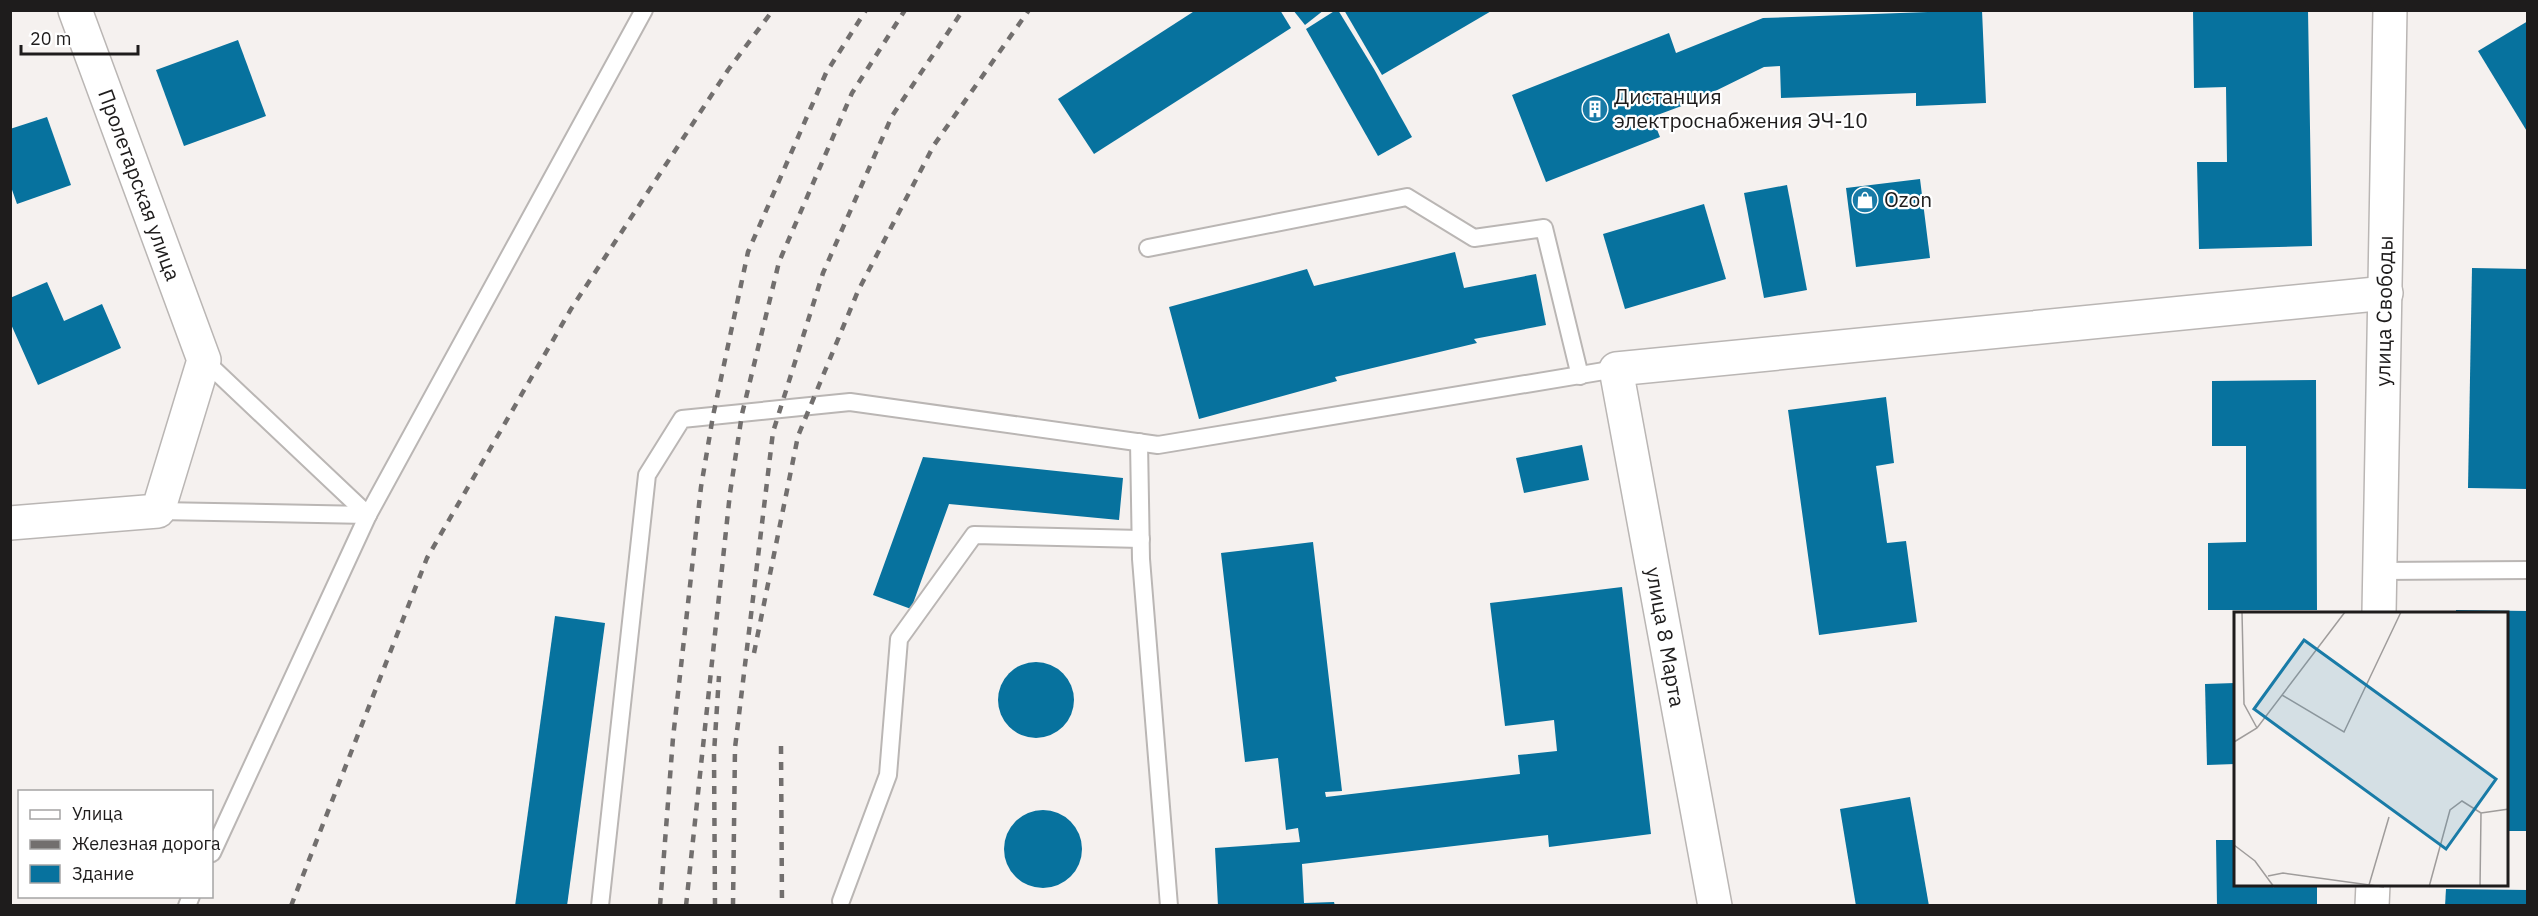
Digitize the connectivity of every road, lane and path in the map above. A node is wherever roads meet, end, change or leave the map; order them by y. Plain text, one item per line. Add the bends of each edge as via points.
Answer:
1 (75, 10) edge
2 (644, 10) edge
3 (2390, 10) edge
4 (1148, 248) dead end
5 (2386, 293) junction
6 (204, 360) junction
7 (1616, 369) junction
8 (1580, 376) junction
9 (1139, 442) junction
10 (158, 512) junction
11 (368, 515) junction
12 (10, 523) edge
13 (1141, 539) junction
14 (2528, 570) edge
15 (2380, 571) junction
16 (2379, 612) edge
17 (213, 851) edge
18 (2373, 886) edge
19 (841, 901) dead end
20 (600, 906) edge
21 (1169, 906) edge
22 (1715, 906) edge
23 (2372, 906) edge

1 - 6 street, Пролетарская улица
2 - 11 lane
3 - 5 street, улица Свободы
4 - 8 lane via 1407,197 1474,238 1544,228
5 - 7 street
5 - 15 street, улица Свободы
6 - 10 street
6 - 11 lane
7 - 8 lane
7 - 22 street, улица 8 Марта
8 - 9 lane via 1158,445
9 - 13 lane
9 - 20 lane via 850,402 682,419 647,475
10 - 11 lane
10 - 12 street
11 - 17 lane
13 - 19 lane via 974,535 899,639 888,775
13 - 21 lane
14 - 15 lane
15 - 16 street, улица Свободы
18 - 23 street

